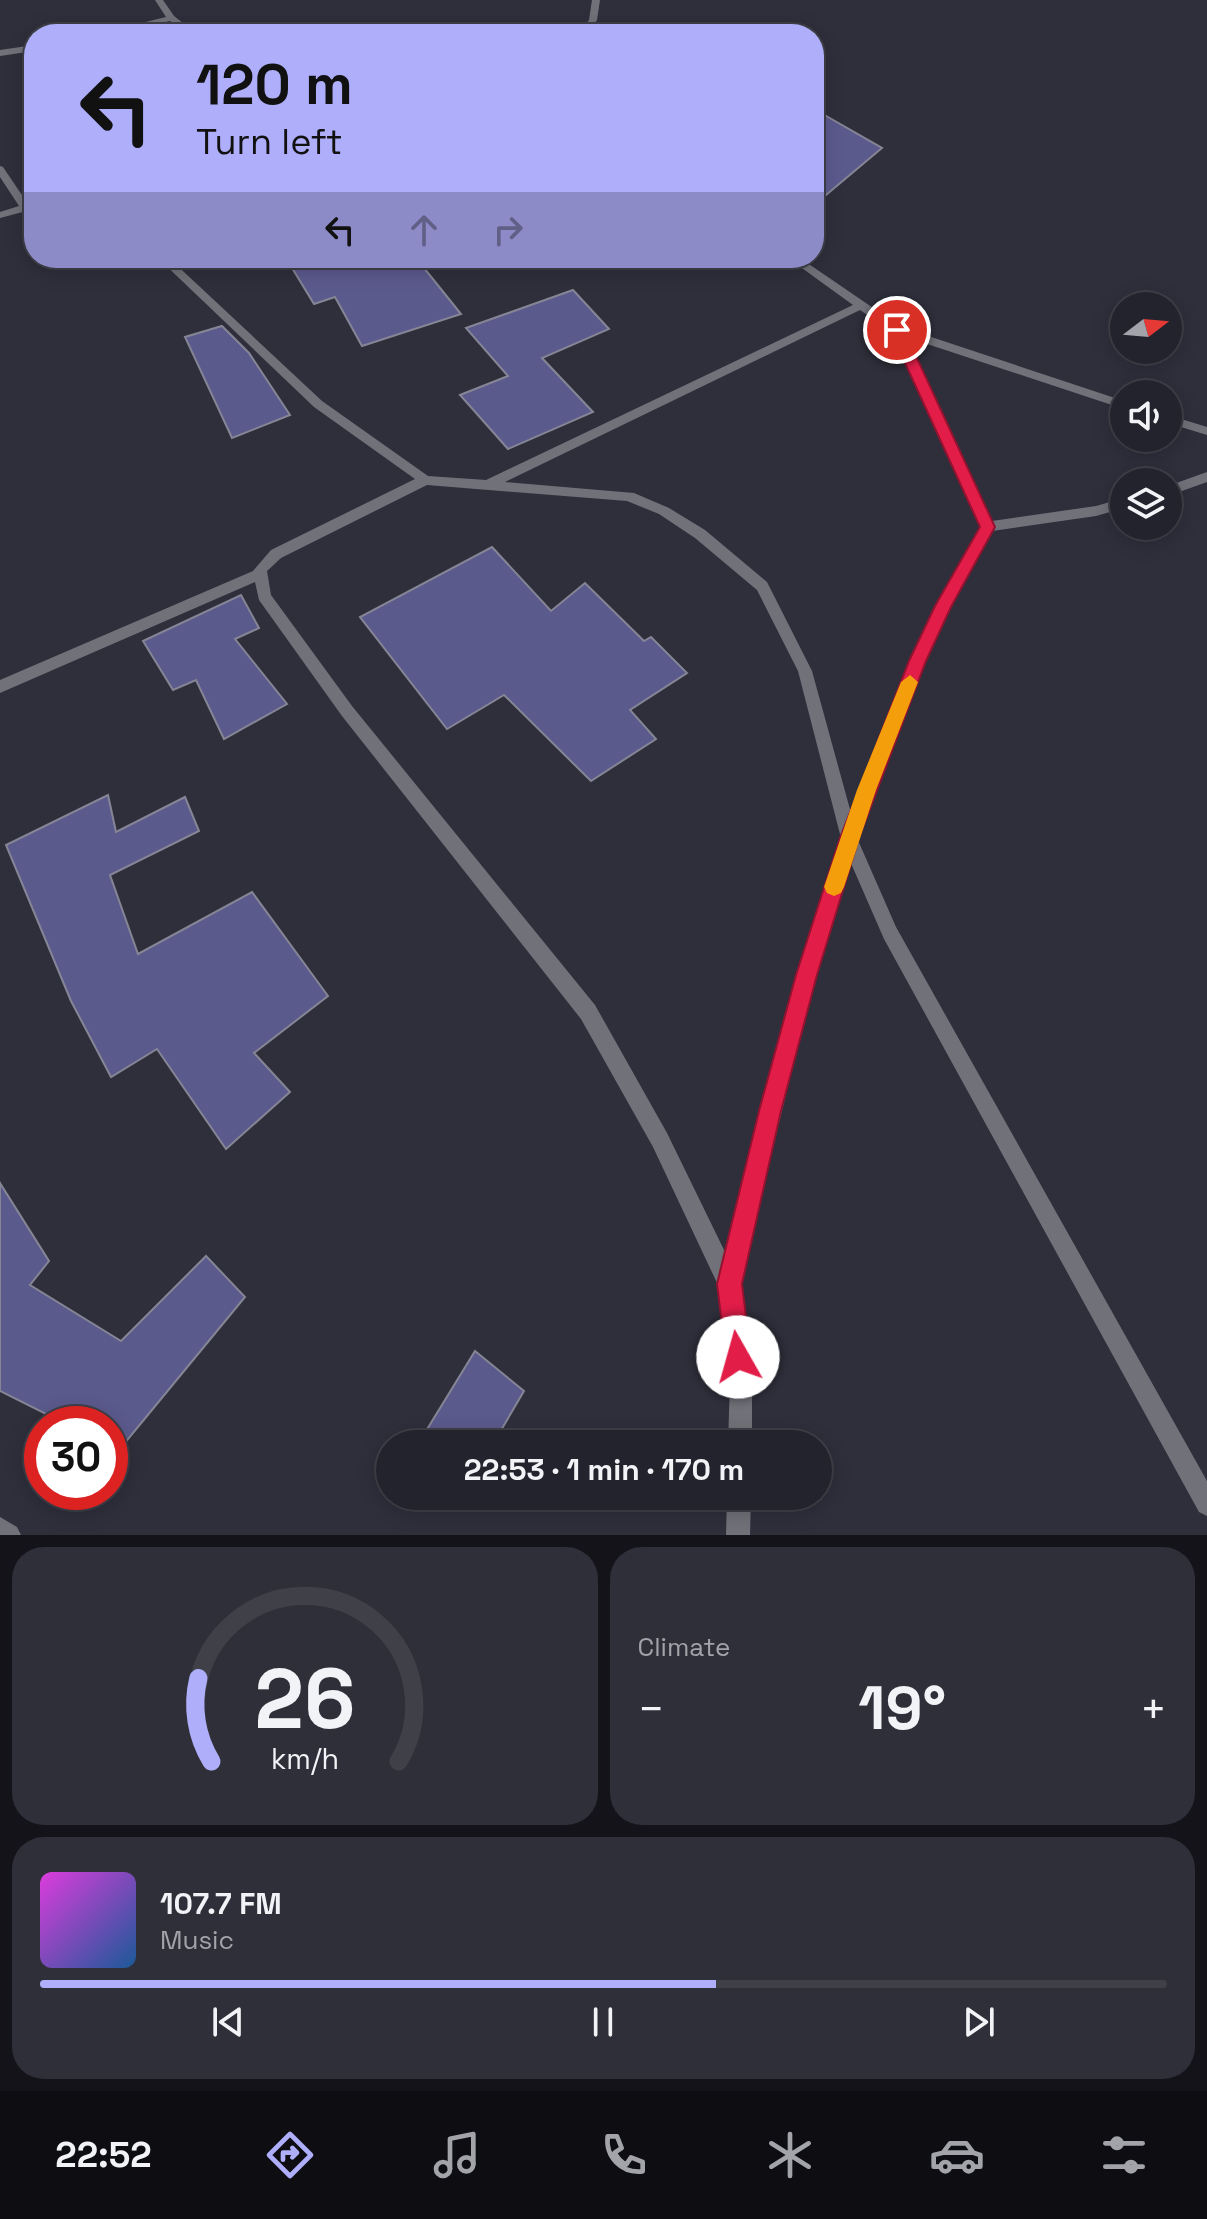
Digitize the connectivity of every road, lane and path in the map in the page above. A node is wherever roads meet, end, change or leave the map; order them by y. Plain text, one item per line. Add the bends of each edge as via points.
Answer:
1 (159, 0) edge
2 (596, 0) edge
3 (171, 18) junction
4 (144, 24) edge
5 (179, 24) edge
6 (590, 24) edge
7 (24, 49) edge
8 (0, 53) edge
9 (0, 169) edge
10 (24, 200) edge
11 (24, 208) edge
12 (0, 215) edge
13 (174, 268) edge
14 (807, 268) edge
15 (861, 305) junction
16 (897, 330) junction
17 (1110, 400) edge
18 (1182, 423) edge
19 (1207, 431) edge
20 (1207, 477) edge
21 (425, 480) junction
22 (491, 483) junction
23 (1182, 486) edge
24 (1110, 507) edge
25 (988, 527) junction
26 (260, 574) junction
27 (0, 687) edge
28 (849, 838) junction
29 (729, 1284) junction
30 (740, 1430) edge
31 (1207, 1504) edge
32 (739, 1510) edge
33 (0, 1529) edge
34 (9, 1535) edge
35 (738, 1535) edge

1 - 3 street
2 - 6 street
3 - 4 street
3 - 5 street
7 - 8 street
9 - 10 street
11 - 12 street
13 - 21 street via 318,404
14 - 15 street
15 - 16 street
15 - 22 street
16 - 17 street
16 - 25 street
18 - 19 street
20 - 23 street
21 - 22 street
21 - 26 street via 276,554
22 - 28 street via 629,496 700,534 762,586 805,671
24 - 25 street
25 - 28 street via 918,661
26 - 27 street
26 - 29 street via 264,596 347,711 588,1012 660,1140
28 - 29 street via 806,975
28 - 31 street via 890,933
29 - 30 street via 741,1381
32 - 35 street
33 - 34 street

